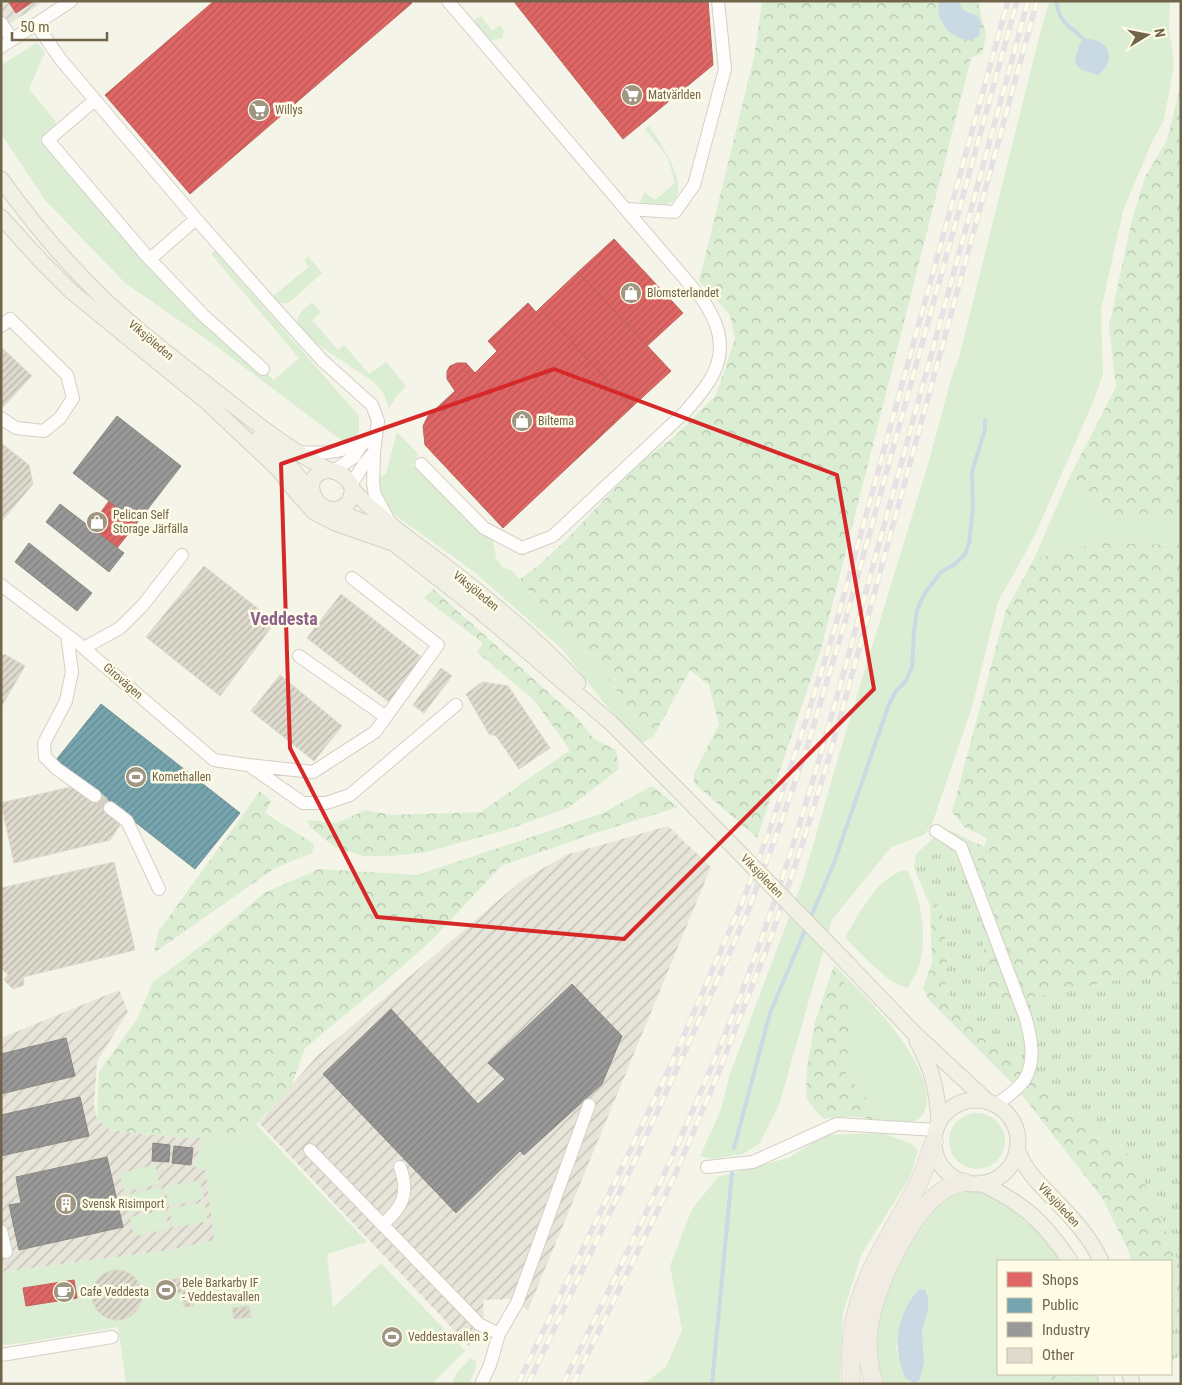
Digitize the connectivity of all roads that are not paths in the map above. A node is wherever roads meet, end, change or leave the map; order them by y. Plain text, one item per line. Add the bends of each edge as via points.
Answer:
1 (71, 1) edge
2 (448, 1) edge
3 (718, 1) edge
4 (1, 23) edge
5 (36, 24) junction
6 (5, 44) edge
7 (95, 100) junction
8 (1, 179) edge
9 (627, 209) junction
10 (1, 217) edge
11 (196, 219) junction
12 (150, 259) junction
13 (1, 326) edge
14 (263, 369) dead end
15 (208, 403) junction
16 (1, 418) edge
17 (375, 439) junction
18 (361, 444) junction
19 (296, 452) junction
20 (374, 452) junction
21 (421, 464) dead end
22 (331, 470) junction
23 (352, 488) junction
24 (312, 494) junction
25 (334, 510) junction
26 (392, 535) junction
27 (182, 555) dead end
28 (352, 578) dead end
29 (1, 585) edge
30 (67, 635) junction
31 (84, 648) junction
32 (299, 656) dead end
33 (456, 705) dead end
34 (386, 717) junction
35 (248, 765) junction
36 (95, 796) tunnel mouth
37 (110, 808) tunnel mouth
38 (936, 831) dead end
39 (159, 889) dead end
40 (912, 1031) junction
41 (992, 1104) junction
42 (589, 1105) dead end
43 (936, 1131) junction
44 (1017, 1149) junction
45 (310, 1150) dead end
46 (400, 1167) dead end
47 (707, 1167) dead end
48 (972, 1183) junction
49 (382, 1226) junction
50 (1, 1231) edge
51 (6, 1252) dead end
52 (1069, 1260) edge
53 (1100, 1260) edge
54 (499, 1334) junction
55 (112, 1337) dead end
56 (1, 1355) edge
57 (482, 1384) edge
58 (851, 1384) edge
59 (874, 1384) edge

1 - 5 street
2 - 9 street
3 - 9 street via 725,69 694,185 675,212
4 - 6 street
5 - 6 street
5 - 7 street
7 - 11 street
7 - 12 street via 48,140
8 - 19 main road, Viksjöleden via 57,249 109,304 155,344
9 - 21 street via 703,300 716,325 721,350 715,372 704,391 553,536 522,548 484,528
10 - 15 main road, Viksjöleden via 72,292
11 - 12 street
11 - 17 street via 322,360 372,405 378,421
12 - 14 street via 203,315
13 - 16 street via 10,319 54,362 67,375 73,398 60,418 44,431 16,428
15 - 24 main road, Viksjöleden via 275,451
15 - 26 main road, Viksjöleden via 278,469 314,512 335,523
17 - 18 street
17 - 20 street
18 - 19 street via 328,453
18 - 22 street via 354,457
19 - 22 main road, Viksjöleden
20 - 23 street
20 - 26 street via 372,476 375,495
22 - 23 main road via 344,476
22 - 24 main road via 320,472 314,479
23 - 25 main road via 347,505
23 - 26 main road, Viksjöleden
24 - 25 main road via 322,506
25 - 26 main road, Viksjöleden
26 - 40 main road, Viksjöleden, bridge via 443,564 569,673 611,723
27 - 31 street via 143,605 120,628
28 - 34 street, Girovägen via 438,645
29 - 30 street, Girovägen
30 - 31 street, Girovägen
30 - 36 street via 72,672 66,701 44,744 45,757
31 - 35 street, Girovägen via 214,760
32 - 34 street
33 - 35 street via 350,795 326,803 302,802
34 - 35 street, Girovägen via 375,732 313,772
37 - 39 street via 128,821
38 - 41 street via 961,848 1031,1038 1030,1065 1024,1080
40 - 41 main road, Viksjöleden
40 - 43 main road, Viksjöleden via 926,1057 936,1088
41 - 43 main road via 974,1100 959,1104 947,1111
41 - 44 main road via 1003,1110 1014,1124
42 - 54 street via 516,1302
43 - 47 street via 837,1124 753,1162
43 - 48 main road via 935,1149 940,1163 950,1175
43 - 58 highway via 917,1186 880,1251 865,1286 854,1326
44 - 48 main road via 1005,1172 994,1180
44 - 53 main road, Viksjöleden via 1032,1176 1084,1232
45 - 49 street
46 - 49 street via 405,1193 401,1206
48 - 52 main road, Viksjöleden via 1006,1196 1030,1212
48 - 59 highway via 943,1190 930,1203 907,1232 888,1268 868,1334
49 - 54 street via 479,1324
50 - 51 street
54 - 57 street
55 - 56 street

